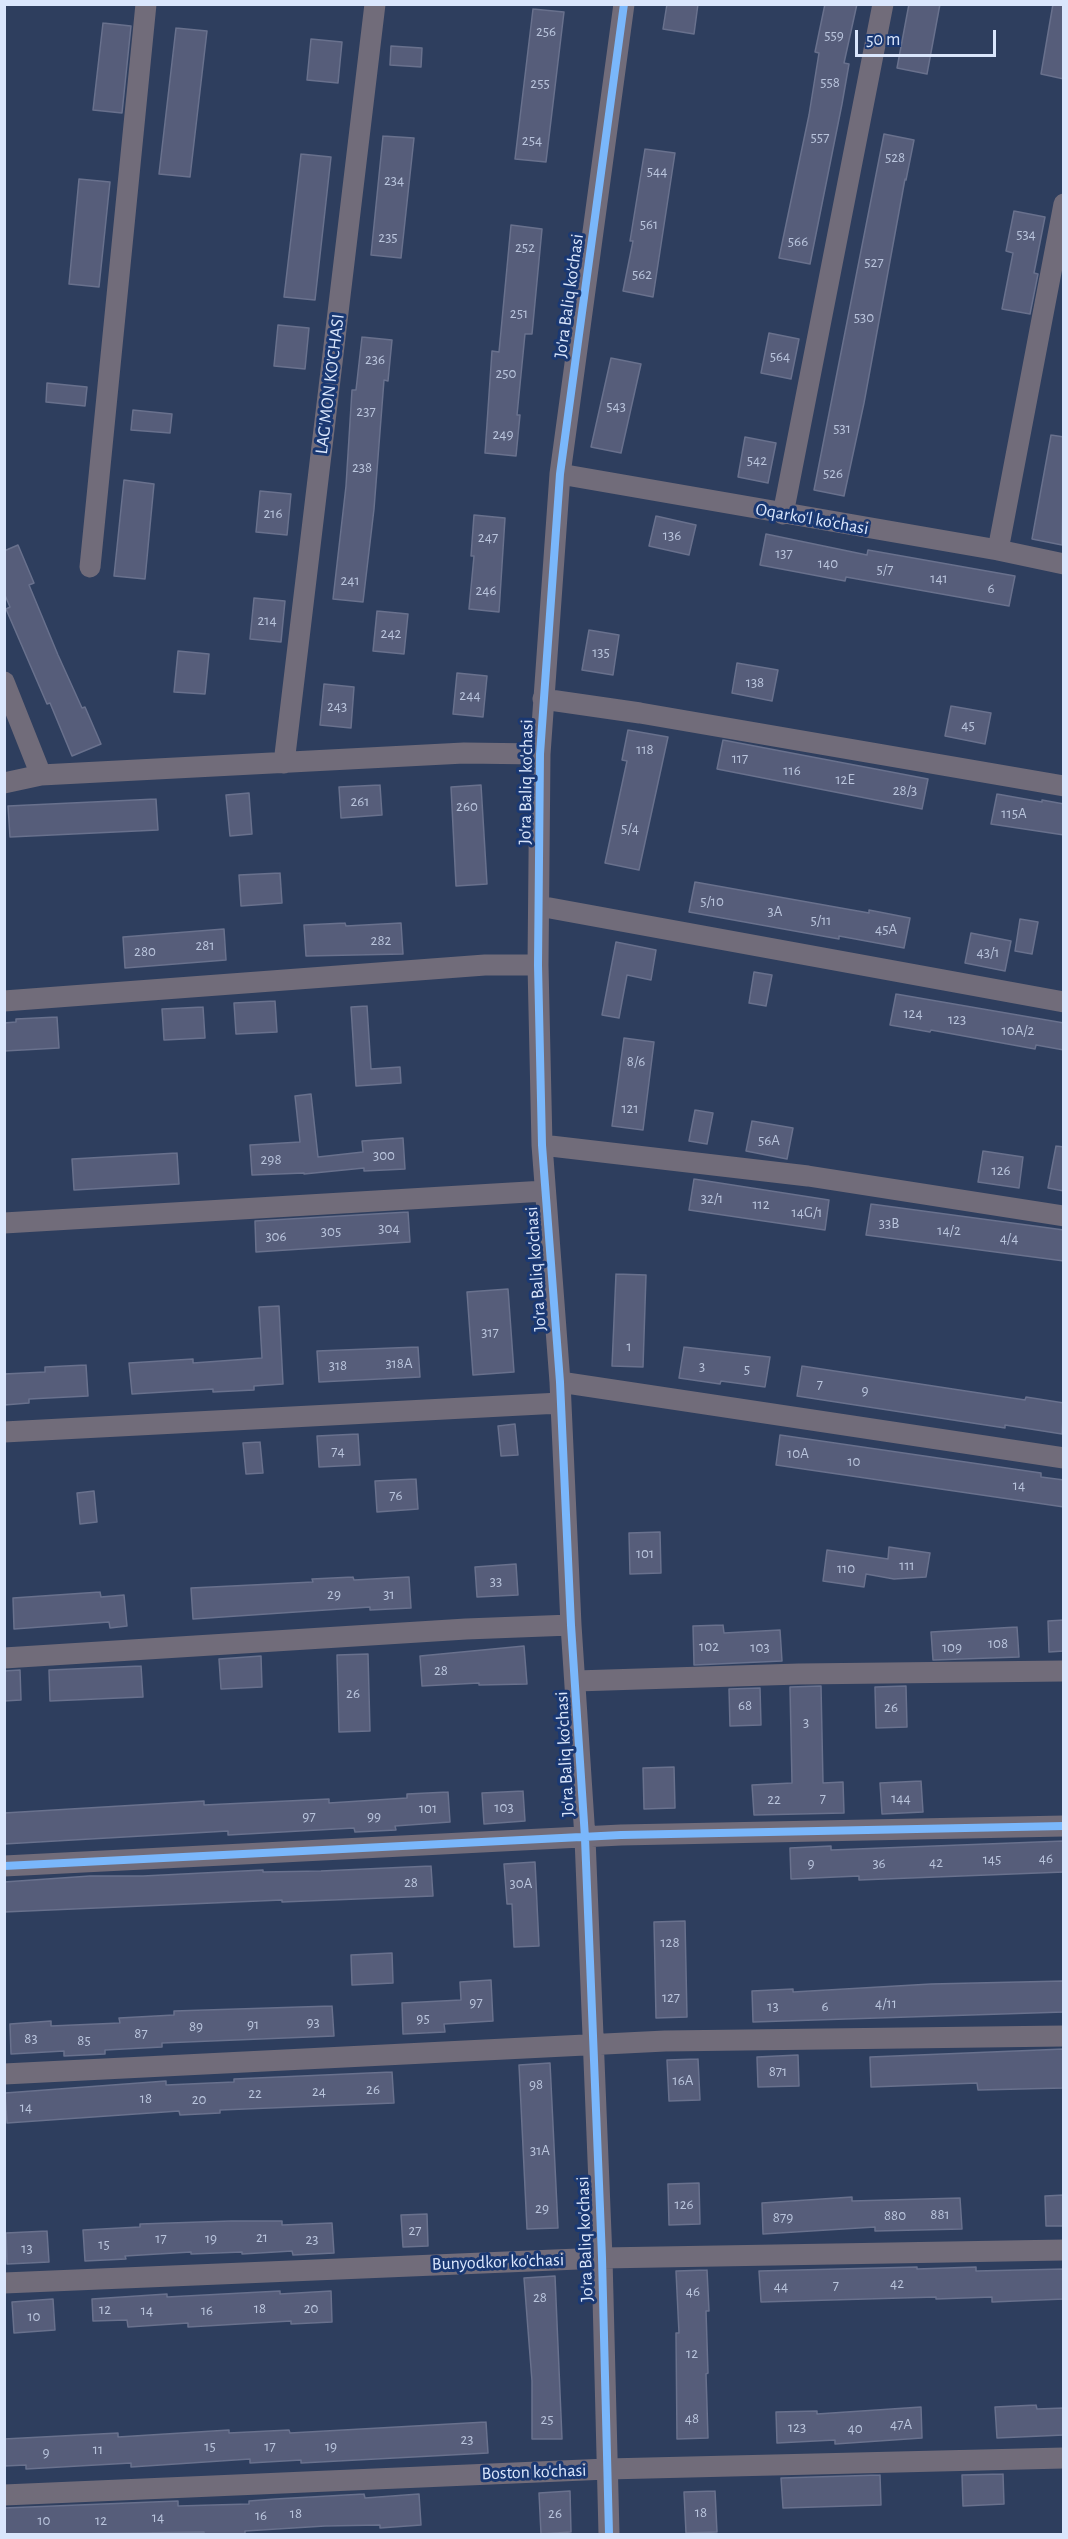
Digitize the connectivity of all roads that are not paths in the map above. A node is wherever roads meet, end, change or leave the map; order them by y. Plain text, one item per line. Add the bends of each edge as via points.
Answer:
1 (146, 4) edge
2 (375, 4) edge
3 (624, 4) edge
4 (883, 4) edge
5 (1064, 204) edge
6 (560, 474) junction
7 (783, 514) junction
8 (998, 550) junction
9 (1064, 564) edge
10 (90, 567) dead end
11 (4, 682) edge
12 (543, 699) junction
13 (540, 754) junction
14 (284, 763) junction
15 (41, 775) junction
16 (4, 783) edge
17 (1064, 786) edge
18 (539, 906) junction
19 (538, 965) junction
20 (4, 1001) edge
21 (1064, 1002) edge
22 (542, 1145) junction
23 (545, 1191) junction
24 (1064, 1216) edge
25 (4, 1223) edge
26 (560, 1382) junction
27 (560, 1403) junction
28 (4, 1432) edge
29 (1064, 1458) edge
30 (571, 1625) junction
31 (4, 1658) edge
32 (1064, 1671) edge
33 (576, 1681) junction
34 (1064, 1826) edge
35 (585, 1838) junction
36 (4, 1866) edge
37 (1064, 2036) edge
38 (592, 2045) junction
39 (4, 2074) edge
40 (1064, 2250) edge
41 (602, 2258) junction
42 (4, 2283) edge
43 (1064, 2458) edge
44 (607, 2469) junction
45 (4, 2495) edge
46 (609, 2535) edge

1 - 10 street
2 - 14 street, LAG'MON KO'CHASI
3 - 6 street, Jo'ra Baliq ko'chasi
4 - 7 street
5 - 8 street
6 - 7 street, Oqarko'l ko'chasi
6 - 12 street, Jo'ra Baliq ko'chasi
7 - 8 street, Oqarko'l ko'chasi
8 - 9 street, Oqarko'l ko'chasi
11 - 15 street
12 - 13 street, Jo'ra Baliq ko'chasi
12 - 17 street
13 - 14 street via 464,753
13 - 18 street, Jo'ra Baliq ko'chasi
14 - 15 street
15 - 16 street
18 - 19 street, Jo'ra Baliq ko'chasi
18 - 21 street
19 - 20 street via 485,965
19 - 22 street, Jo'ra Baliq ko'chasi
22 - 23 street, Jo'ra Baliq ko'chasi
22 - 24 street via 808,1176
23 - 25 street
23 - 26 street, Jo'ra Baliq ko'chasi
26 - 27 street, Jo'ra Baliq ko'chasi
26 - 29 street
27 - 28 street
27 - 30 street, Jo'ra Baliq ko'chasi
30 - 31 street
30 - 33 street, Jo'ra Baliq ko'chasi
32 - 33 street
33 - 35 street, Jo'ra Baliq ko'chasi
34 - 35 street
35 - 36 street
35 - 38 street, Jo'ra Baliq ko'chasi
37 - 38 street
38 - 39 street
38 - 41 street, Jo'ra Baliq ko'chasi
40 - 41 street, Bunyodkor ko'chasi
41 - 42 street, Bunyodkor ko'chasi
41 - 44 street, Jo'ra Baliq ko'chasi
43 - 44 street, Boston ko'chasi
44 - 45 street, Boston ko'chasi
44 - 46 street, Jo'ra Baliq ko'chasi

